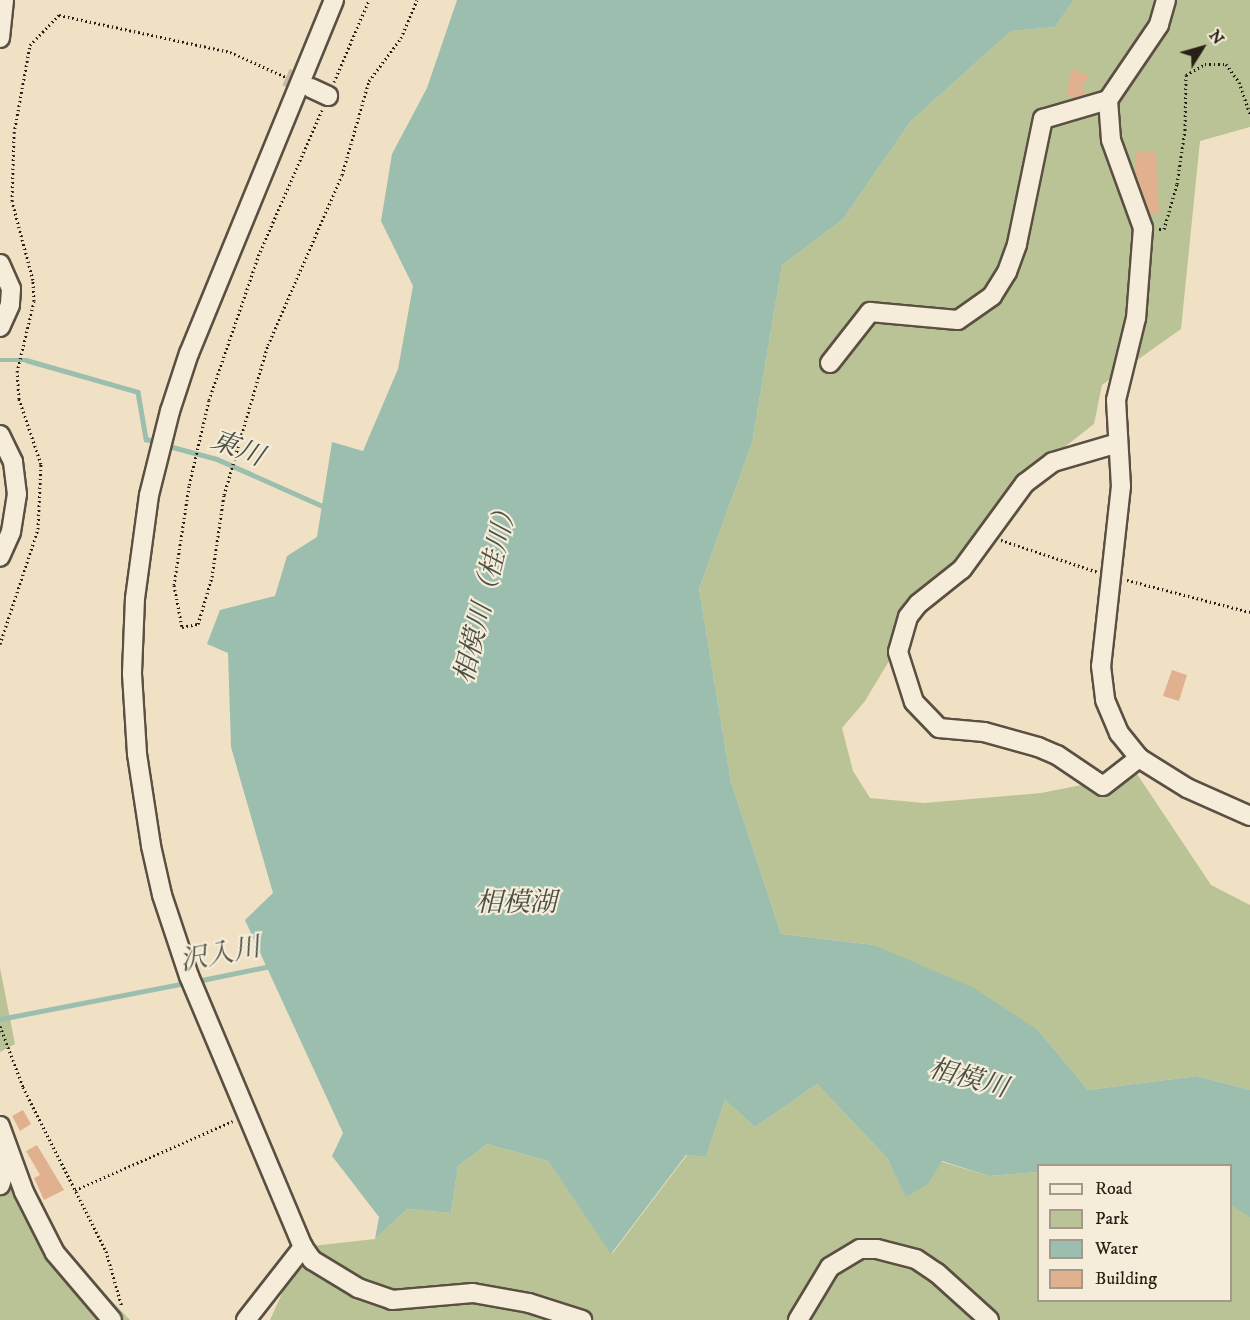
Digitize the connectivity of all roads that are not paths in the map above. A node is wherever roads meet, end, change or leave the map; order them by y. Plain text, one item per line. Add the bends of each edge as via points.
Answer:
1 (4, 0) edge
2 (334, 0) edge
3 (1166, 0) edge
4 (0, 38) edge
5 (311, 88) tunnel mouth
6 (328, 96) road end
7 (1108, 100) junction
8 (0, 264) edge
9 (0, 327) edge
10 (830, 363) dead end
11 (0, 435) edge
12 (1118, 443) junction
13 (0, 557) edge
14 (1139, 758) junction
15 (1250, 816) edge
16 (0, 1125) edge
17 (0, 1157) edge
18 (0, 1185) edge
19 (303, 1248) junction
20 (118, 1315) edge
21 (246, 1320) edge
22 (582, 1320) edge
23 (798, 1320) edge
24 (989, 1320) edge

1 - 4 street
2 - 19 street via 180,380 145,515 135,598 134,715 156,866 189,976
3 - 7 street via 1159,24
5 - 6 street
7 - 10 street via 1043,119 1017,244 1007,272 992,296 958,320 870,312
7 - 12 street via 1111,140 1143,228 1136,318 1116,400
8 - 9 street via 11,289 10,305
11 - 13 street via 13,462 17,495 11,532
12 - 14 street via 1120,486 1101,666 1105,700 1119,733
12 - 14 street via 1053,462 1025,483 962,568 913,610 904,626 898,652 914,702 939,728 984,732 1038,747 1056,754 1103,786
14 - 15 street via 1187,788
16 - 20 street via 24,1192 55,1253
17 - 18 street via 5,1170
19 - 21 street
19 - 22 street via 326,1271 392,1300 473,1293 529,1303
23 - 24 street via 830,1267 860,1249 893,1250 937,1273

